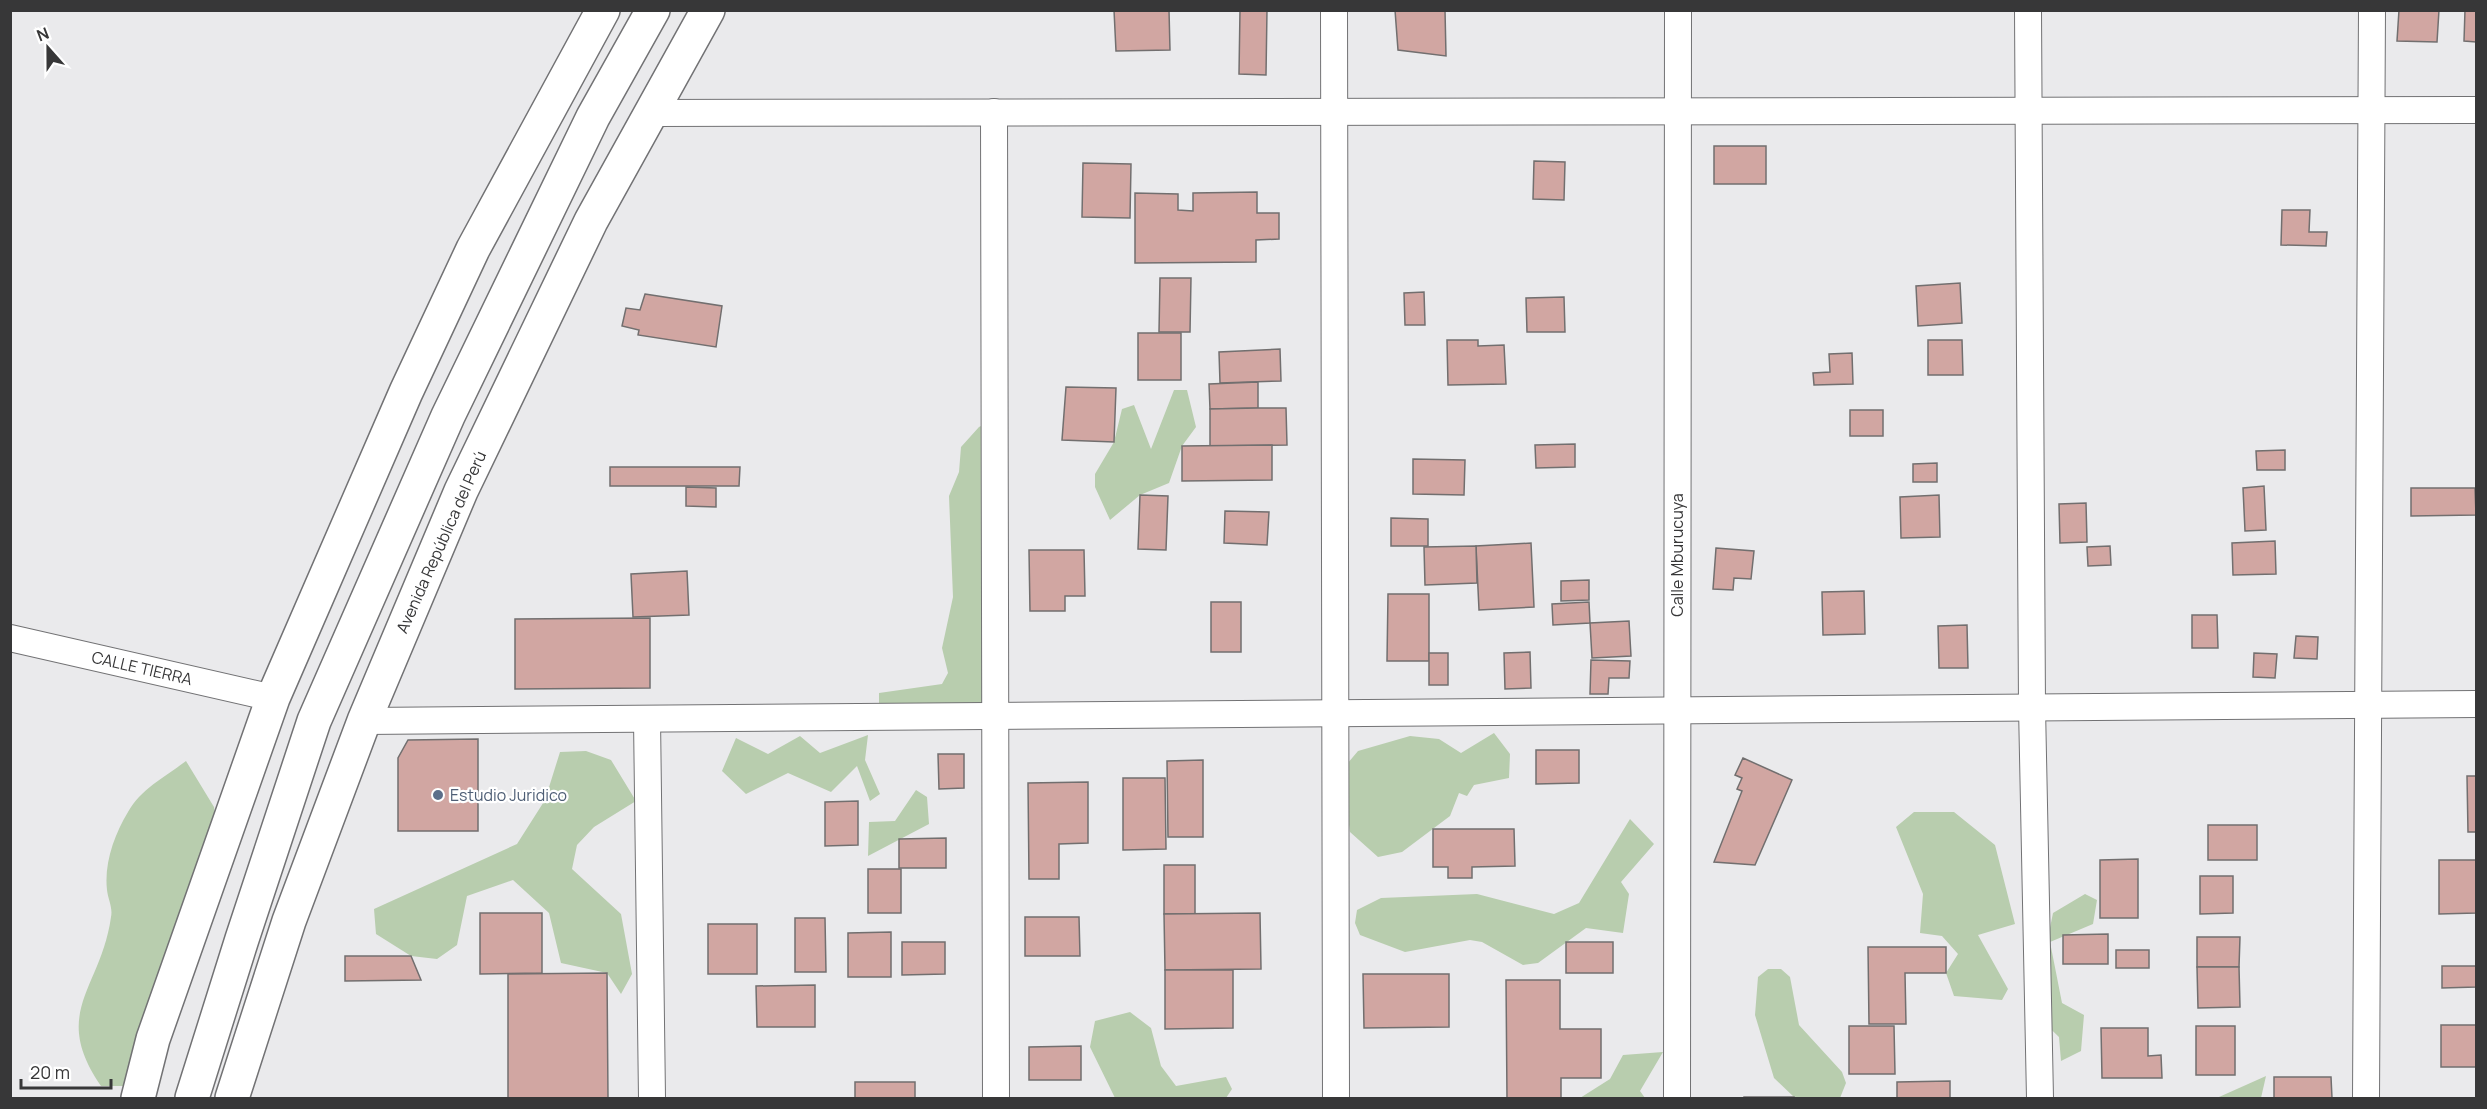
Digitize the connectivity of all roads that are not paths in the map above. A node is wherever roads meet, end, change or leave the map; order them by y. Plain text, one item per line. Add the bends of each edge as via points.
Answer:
1 (603, 10) edge
2 (653, 10) edge
3 (708, 10) edge
4 (1334, 10) edge
5 (1678, 10) edge
6 (2028, 10) edge
7 (2372, 10) edge
8 (2028, 110) junction
9 (2372, 110) junction
10 (2476, 110) edge
11 (1678, 111) junction
12 (994, 112) junction
13 (1334, 112) junction
14 (651, 113) junction
15 (10, 638) edge
16 (273, 698) junction
17 (2368, 704) junction
18 (2476, 704) edge
19 (2032, 707) junction
20 (1677, 710) junction
21 (1335, 713) junction
22 (995, 716) junction
23 (647, 719) junction
24 (364, 721) junction
25 (138, 1098) edge
26 (192, 1098) edge
27 (232, 1098) edge
28 (652, 1098) edge
29 (996, 1098) edge
30 (1336, 1098) edge
31 (1677, 1098) edge
32 (2040, 1098) edge
33 (2366, 1098) edge

1 - 16 main road via 473,249 406,392
2 - 26 main road via 593,117 448,416 314,721
3 - 14 main road, Avenida República del Perú
4 - 13 street
5 - 11 street, Calle Mburucuya
6 - 8 street
7 - 9 street
8 - 9 street
8 - 11 street
8 - 19 street
9 - 10 street
9 - 17 street
11 - 13 street
11 - 20 street, Calle Mburucuya
12 - 13 street
12 - 14 street
12 - 22 street
13 - 21 street
14 - 24 main road, Avenida República del Perú via 591,221 461,492
15 - 16 street, CALLE TIERRA
16 - 25 main road via 153,1039
17 - 18 street
17 - 19 street
17 - 33 street
19 - 20 street
19 - 32 street
20 - 21 street
20 - 31 street, Calle Mburucuya
21 - 22 street
21 - 30 street
22 - 23 street
22 - 29 street
23 - 24 street
23 - 28 street
24 - 27 main road, Avenida República del Perú via 289,921

